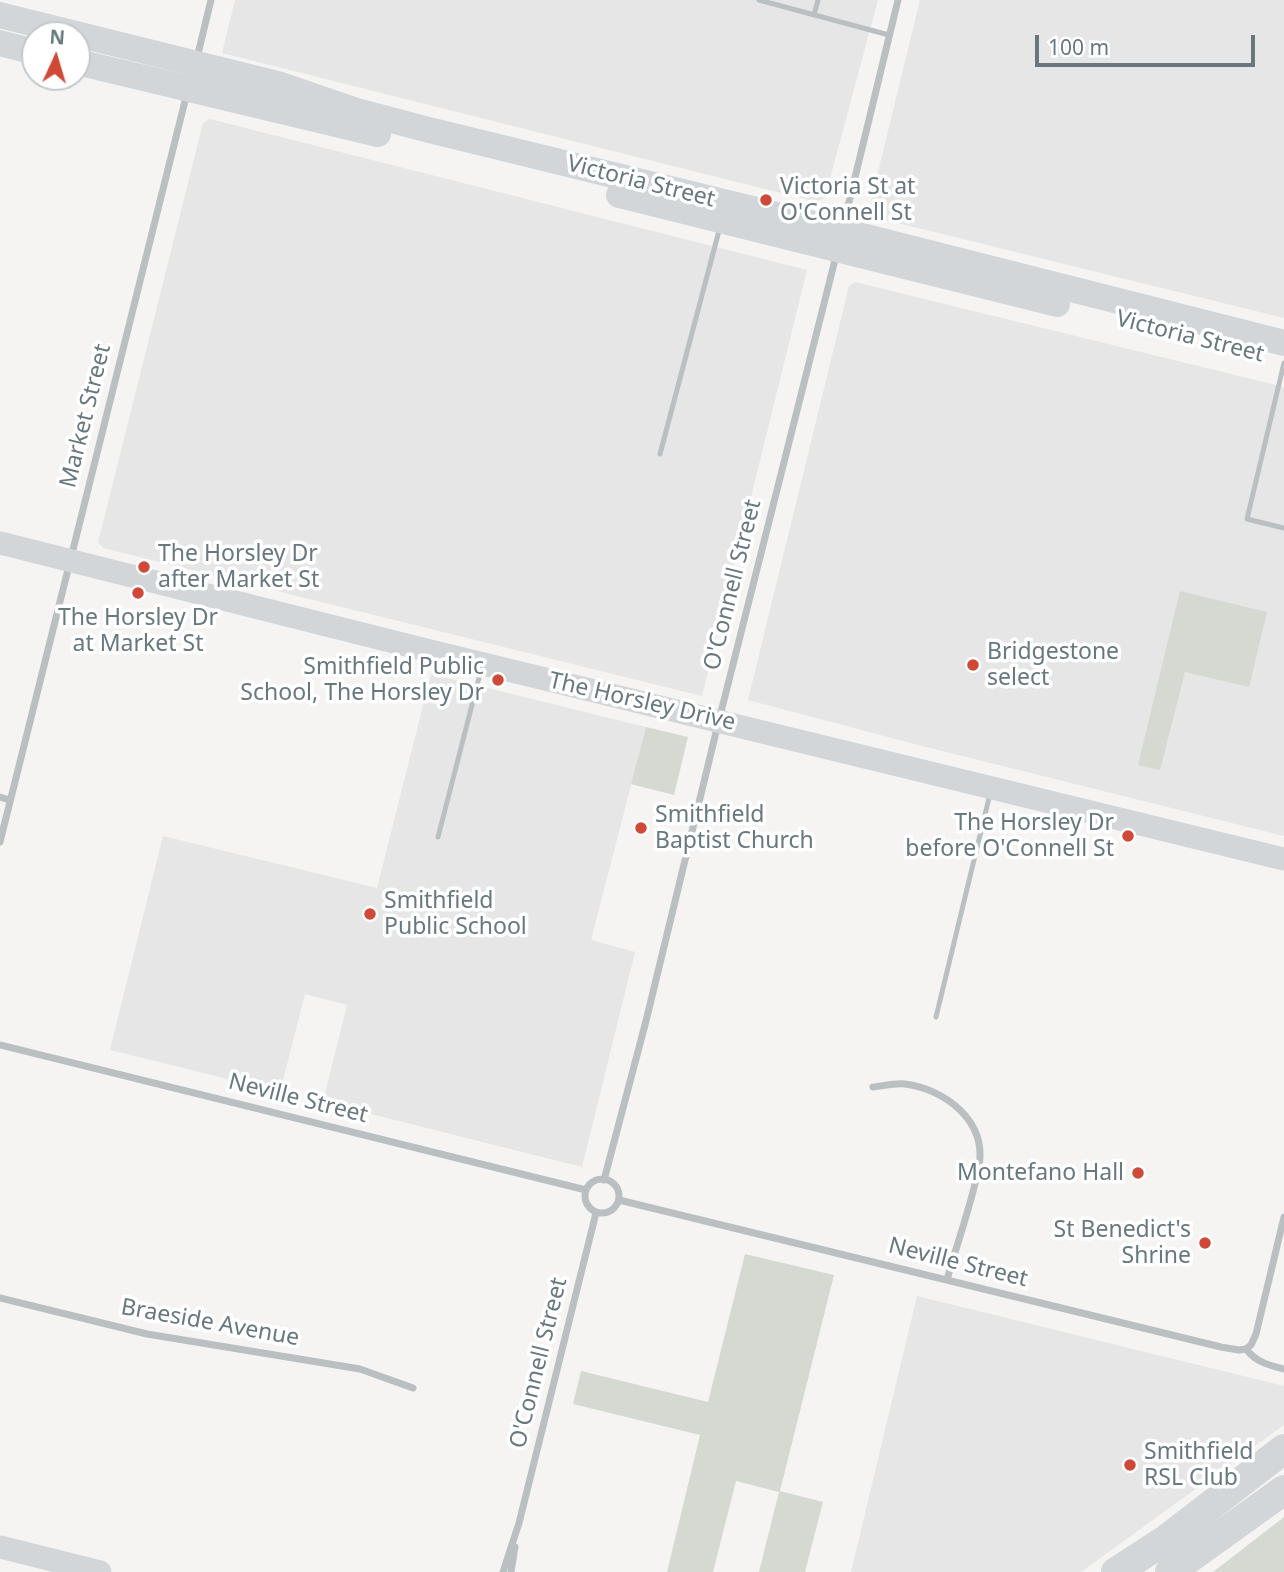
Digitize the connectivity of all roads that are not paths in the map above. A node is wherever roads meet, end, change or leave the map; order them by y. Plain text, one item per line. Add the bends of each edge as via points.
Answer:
1 (211, 0) edge
2 (759, 0) edge
3 (818, 0) edge
4 (898, 0) edge
5 (0, 15) edge
6 (814, 15) junction
7 (889, 35) junction
8 (0, 43) edge
9 (21, 48) edge
10 (195, 63) junction
11 (91, 66) edge
12 (188, 90) junction
13 (722, 221) junction
14 (839, 241) junction
15 (1284, 343) edge
16 (1284, 362) edge
17 (660, 454) dead end
18 (1284, 528) edge
19 (0, 543) edge
20 (70, 561) junction
21 (483, 664) junction
22 (719, 720) junction
23 (992, 787) junction
24 (0, 797) edge
25 (10, 800) junction
26 (438, 837) dead end
27 (0, 842) edge
28 (1284, 859) edge
29 (936, 1017) dead end
30 (0, 1045) edge
31 (873, 1087) dead end
32 (604, 1180) junction
33 (586, 1189) junction
34 (619, 1200) junction
35 (596, 1213) junction
36 (1284, 1217) edge
37 (947, 1280) junction
38 (0, 1297) edge
39 (1246, 1349) junction
40 (1284, 1369) edge
41 (413, 1388) dead end
42 (1284, 1449) edge
43 (1284, 1490) edge
44 (519, 1522) junction
45 (0, 1547) edge
46 (100, 1572) edge
47 (503, 1572) edge
48 (511, 1572) edge
49 (1116, 1572) edge
50 (1170, 1572) edge

1 - 10 street, Market Street
2 - 6 lane
3 - 6 lane
4 - 7 street, O'Connell Street
5 - 10 main road, Victoria Street
6 - 7 lane
7 - 14 street, O'Connell Street
8 - 9 main road
10 - 12 street, Market Street
10 - 14 main road, Victoria Street
11 - 12 main road, Victoria Street
12 - 13 main road, Victoria Street
12 - 20 street, Market Street
13 - 14 main road, Victoria Street
13 - 17 lane
14 - 15 main road, Victoria Street
14 - 16 main road, Victoria Street
14 - 22 street, O'Connell Street
16 - 18 lane via 1247,519
19 - 20 main road, The Horsley Drive
20 - 21 main road, The Horsley Drive
20 - 25 street, Market Street
21 - 22 main road, The Horsley Drive
21 - 26 lane
22 - 23 main road, The Horsley Drive
22 - 32 street, O'Connell Street
23 - 28 main road, The Horsley Drive
23 - 29 lane
24 - 25 street
25 - 27 street, Market Street
30 - 33 street, Neville Street
31 - 37 street via 903,1084 952,1101 970,1121 979,1143 979,1164
32 - 33 street
32 - 34 street via 615,1185
33 - 35 street via 587,1205
34 - 35 street via 611,1211
34 - 37 street, Neville Street
35 - 44 street, O'Connell Street
36 - 39 street via 1256,1334
37 - 39 street, Neville Street via 1221,1347
38 - 41 street, Braeside Avenue via 147,1334 360,1369
39 - 40 street, Neville Street via 1264,1364
42 - 49 highway via 1167,1539
43 - 50 highway
44 - 47 street, O'Connell Street
44 - 48 street, O'Connell Street
45 - 46 main road

